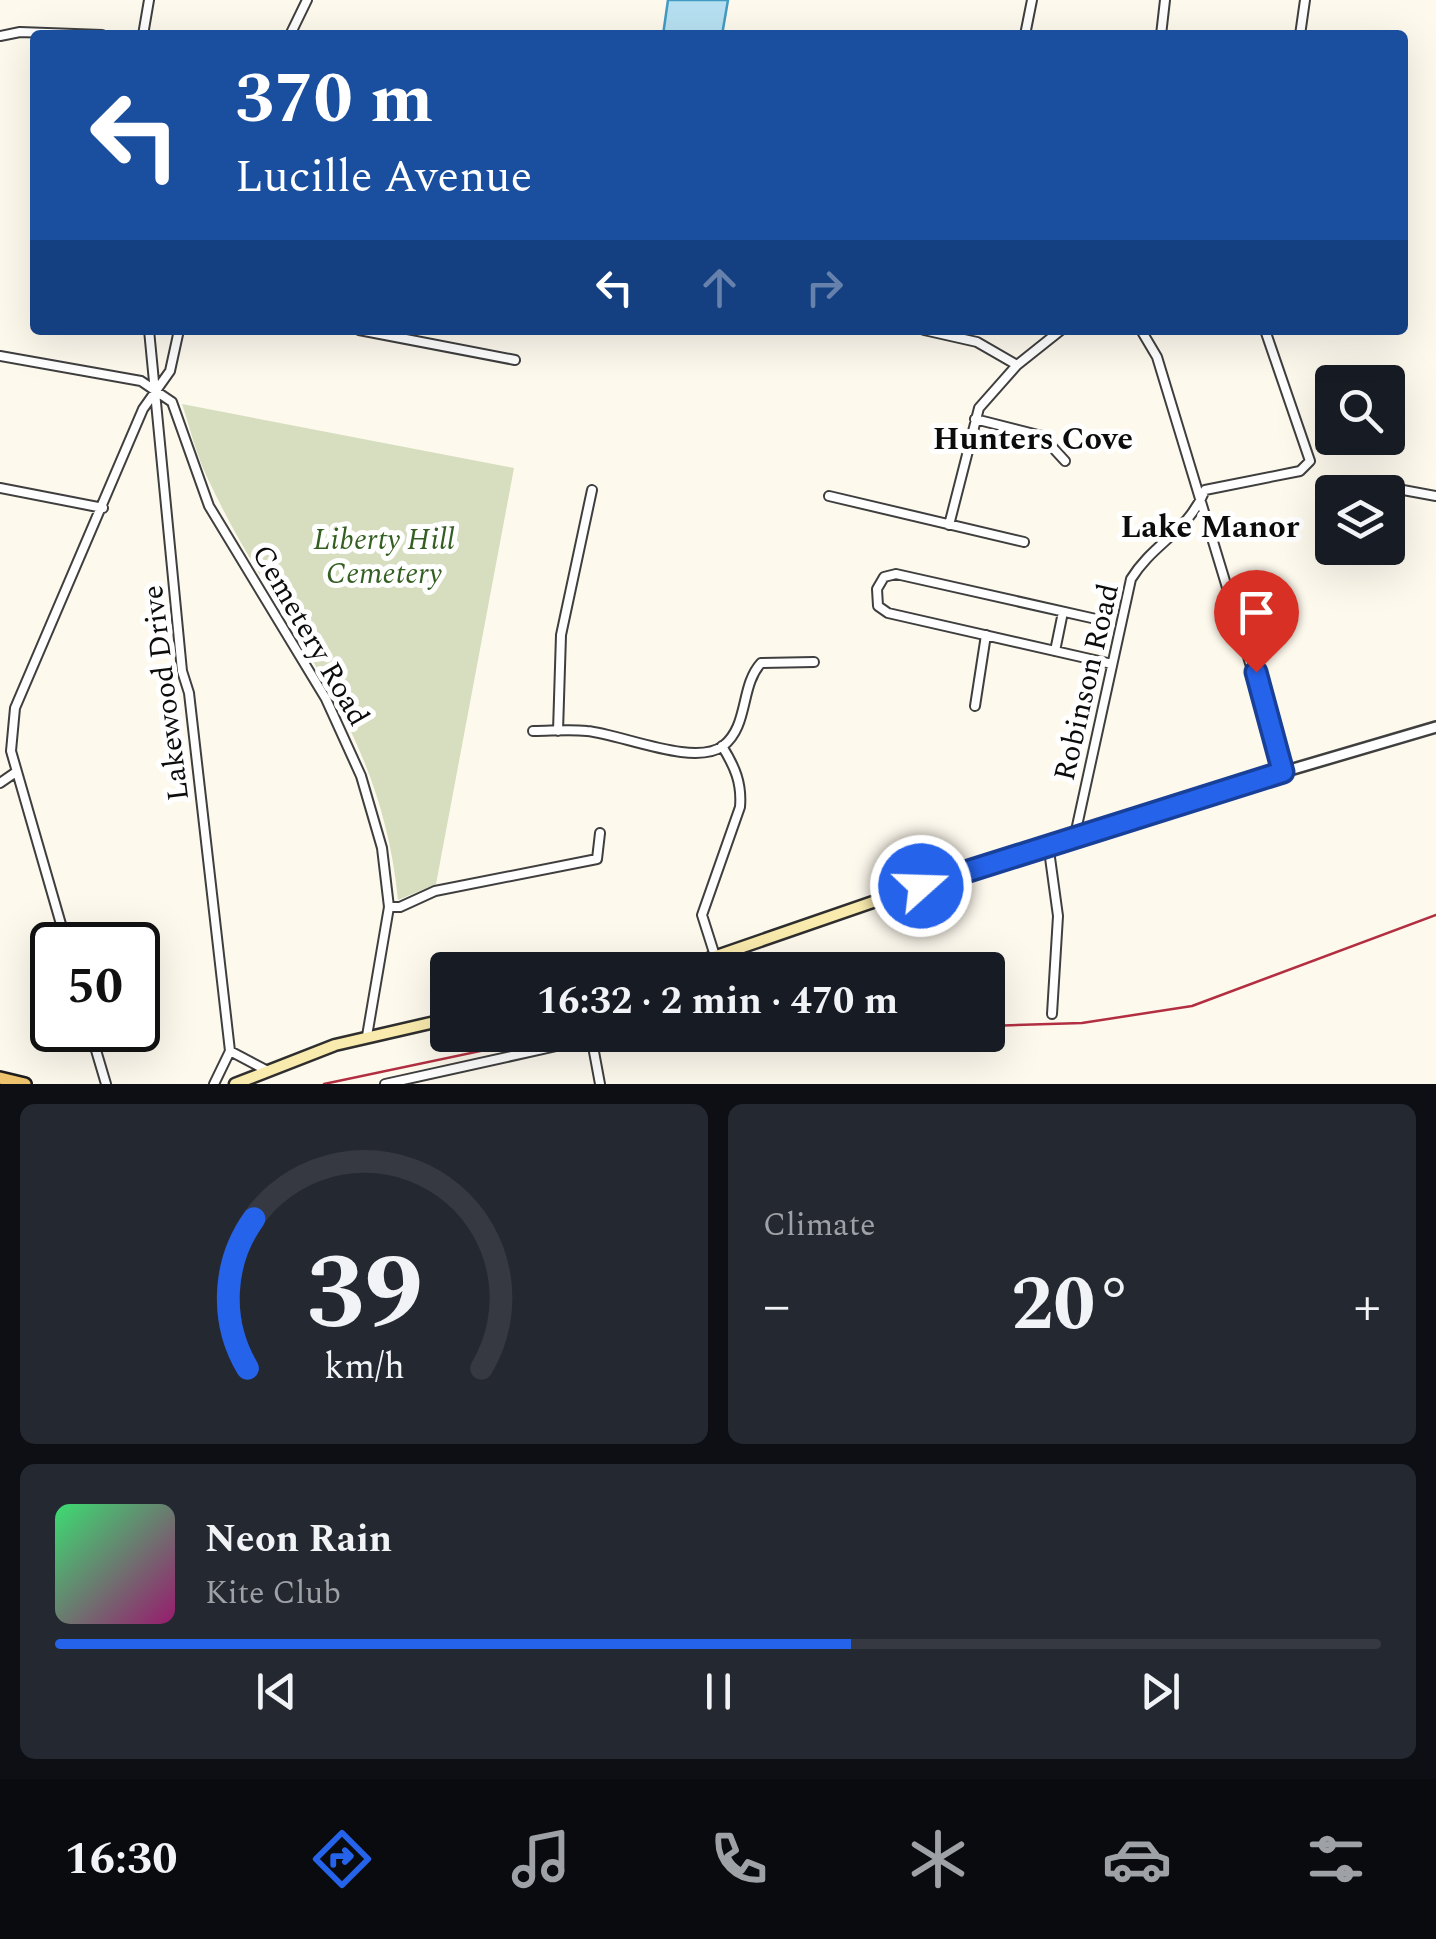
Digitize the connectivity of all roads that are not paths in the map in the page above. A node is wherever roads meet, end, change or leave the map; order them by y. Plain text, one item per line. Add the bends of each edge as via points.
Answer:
1 (149, 0) edge
2 (306, 0) edge
3 (1032, 0) edge
4 (1165, 0) edge
5 (1304, 0) edge
6 (144, 30) edge
7 (292, 30) edge
8 (1026, 30) edge
9 (1162, 30) edge
10 (1301, 30) edge
11 (30, 32) edge
12 (0, 36) edge
13 (151, 335) edge
14 (178, 335) edge
15 (385, 335) edge
16 (946, 335) edge
17 (1054, 335) edge
18 (1144, 335) edge
19 (1267, 335) edge
20 (0, 356) edge
21 (515, 360) dead end
22 (1017, 365) junction
23 (157, 389) junction
24 (975, 419) junction
25 (1064, 461) dead end
26 (0, 488) edge
27 (592, 490) dead end
28 (1405, 490) edge
29 (830, 496) dead end
30 (1436, 496) edge
31 (1198, 505) junction
32 (103, 508) junction
33 (949, 525) junction
34 (1024, 542) dead end
35 (1063, 612) junction
36 (1096, 619) dead end
37 (986, 635) junction
38 (1055, 651) junction
39 (814, 662) dead end
40 (1112, 664) junction
41 (976, 706) dead end
42 (1436, 728) edge
43 (533, 731) dead end
44 (558, 731) junction
45 (722, 746) junction
46 (16, 772) junction
47 (1283, 772) junction
48 (0, 783) edge
49 (600, 833) dead end
50 (1075, 835) junction
51 (1048, 844) junction
52 (389, 907) junction
53 (60, 922) edge
54 (714, 952) edge
55 (736, 952) edge
56 (1052, 1014) dead end
57 (430, 1023) edge
58 (367, 1036) junction
59 (230, 1051) junction
60 (97, 1052) edge
61 (539, 1052) edge
62 (594, 1052) edge
63 (266, 1070) junction
64 (0, 1078) edge
65 (24, 1084) edge
66 (106, 1084) edge
67 (214, 1084) edge
68 (235, 1084) edge
69 (385, 1084) edge
70 (600, 1084) edge

1 - 6 street
2 - 7 street
3 - 8 street
4 - 9 street
5 - 10 street
11 - 12 street
13 - 23 street, Lakewood Drive
14 - 23 street via 170,370
15 - 21 street
16 - 22 street via 977,342
17 - 22 street
18 - 31 street via 1157,357
19 - 31 street via 1310,461 1300,472 1205,490
20 - 23 street
22 - 24 street
23 - 32 street
23 - 52 street, Cemetery Road via 172,402 209,506 347,742 382,848
23 - 59 street, Lakewood Drive via 178,631
24 - 25 street via 1042,436
24 - 33 street
26 - 32 street
27 - 44 street via 561,635
28 - 30 street
29 - 33 street
31 - 40 street, Robinson Road via 1131,579
31 - 47 street via 1248,645
32 - 46 street via 15,708
33 - 34 street
35 - 36 street
35 - 37 street via 896,574 884,577 877,590 878,606 888,613
35 - 38 street
37 - 38 street
37 - 41 street
38 - 40 street
39 - 45 street via 761,663 750,674 740,720
40 - 50 street, Robinson Road
42 - 47 street
43 - 44 street
44 - 45 street via 692,753
45 - 54 street via 742,790 702,914
46 - 48 street
46 - 53 street
47 - 50 main road
49 - 52 street via 597,859 435,891
50 - 51 main road
51 - 55 main road
51 - 56 street via 1058,916
52 - 58 street, Cemetery Road
57 - 58 main road
58 - 63 main road
59 - 63 street
59 - 67 street
60 - 66 street
61 - 69 street
62 - 70 street
63 - 68 main road
64 - 65 main road

